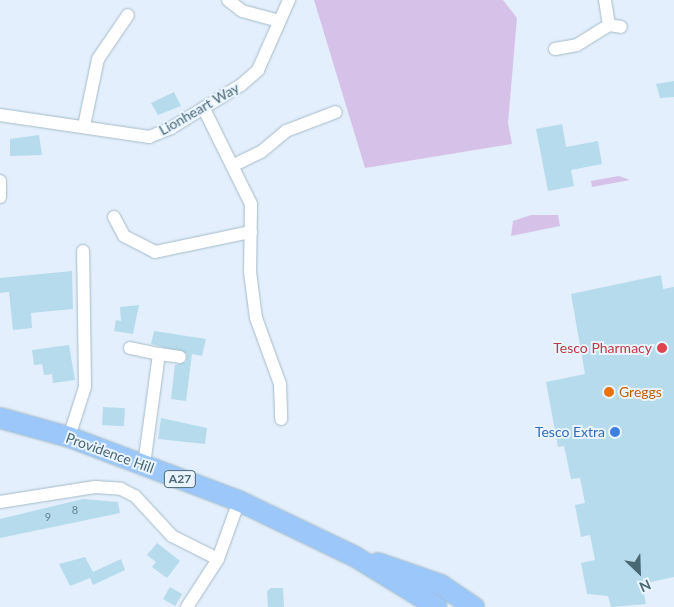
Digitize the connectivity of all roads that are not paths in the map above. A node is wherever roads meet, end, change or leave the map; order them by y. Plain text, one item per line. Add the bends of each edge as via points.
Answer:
1 (228, 0) edge
2 (289, 0) edge
3 (604, 0) edge
4 (128, 15) dead end
5 (280, 21) junction
6 (555, 49) dead end
7 (204, 109) junction
8 (336, 112) dead end
9 (0, 115) edge
10 (84, 126) junction
11 (234, 165) junction
12 (0, 182) edge
13 (0, 197) edge
14 (114, 217) dead end
15 (250, 232) junction
16 (83, 251) dead end
17 (130, 348) dead end
18 (159, 354) junction
19 (180, 357) dead end
20 (0, 418) edge
21 (280, 419) dead end
22 (69, 437) junction
23 (144, 465) junction
24 (239, 501) junction
25 (0, 502) edge
26 (354, 556) junction
27 (218, 559) junction
28 (187, 607) edge
29 (437, 607) edge
30 (474, 607) edge

1 - 5 street via 242,11
2 - 5 street, Lionheart Way
3 - 6 street via 615,26 577,45
4 - 10 street via 98,59
5 - 7 street, Lionheart Way via 258,70
7 - 10 street, Lionheart Way via 149,137
7 - 11 street
8 - 11 street via 286,131 261,152
9 - 10 street, Lionheart Way
11 - 15 street via 251,204
12 - 13 street
14 - 15 street via 120,238 155,252
15 - 21 street via 256,318 280,384
16 - 22 street via 85,387
17 - 18 street
18 - 19 street
18 - 23 street
20 - 22 main road, Providence Hill / A27
22 - 23 main road, Providence Hill / A27
23 - 24 main road, Providence Hill / A27
24 - 26 main road, Providence Hill / A27
24 - 27 street
25 - 27 street via 96,487 121,489 135,496 172,536
26 - 29 main road, Providence Hill / A27
26 - 30 main road, Providence Hill / A27 via 441,585
27 - 28 street

